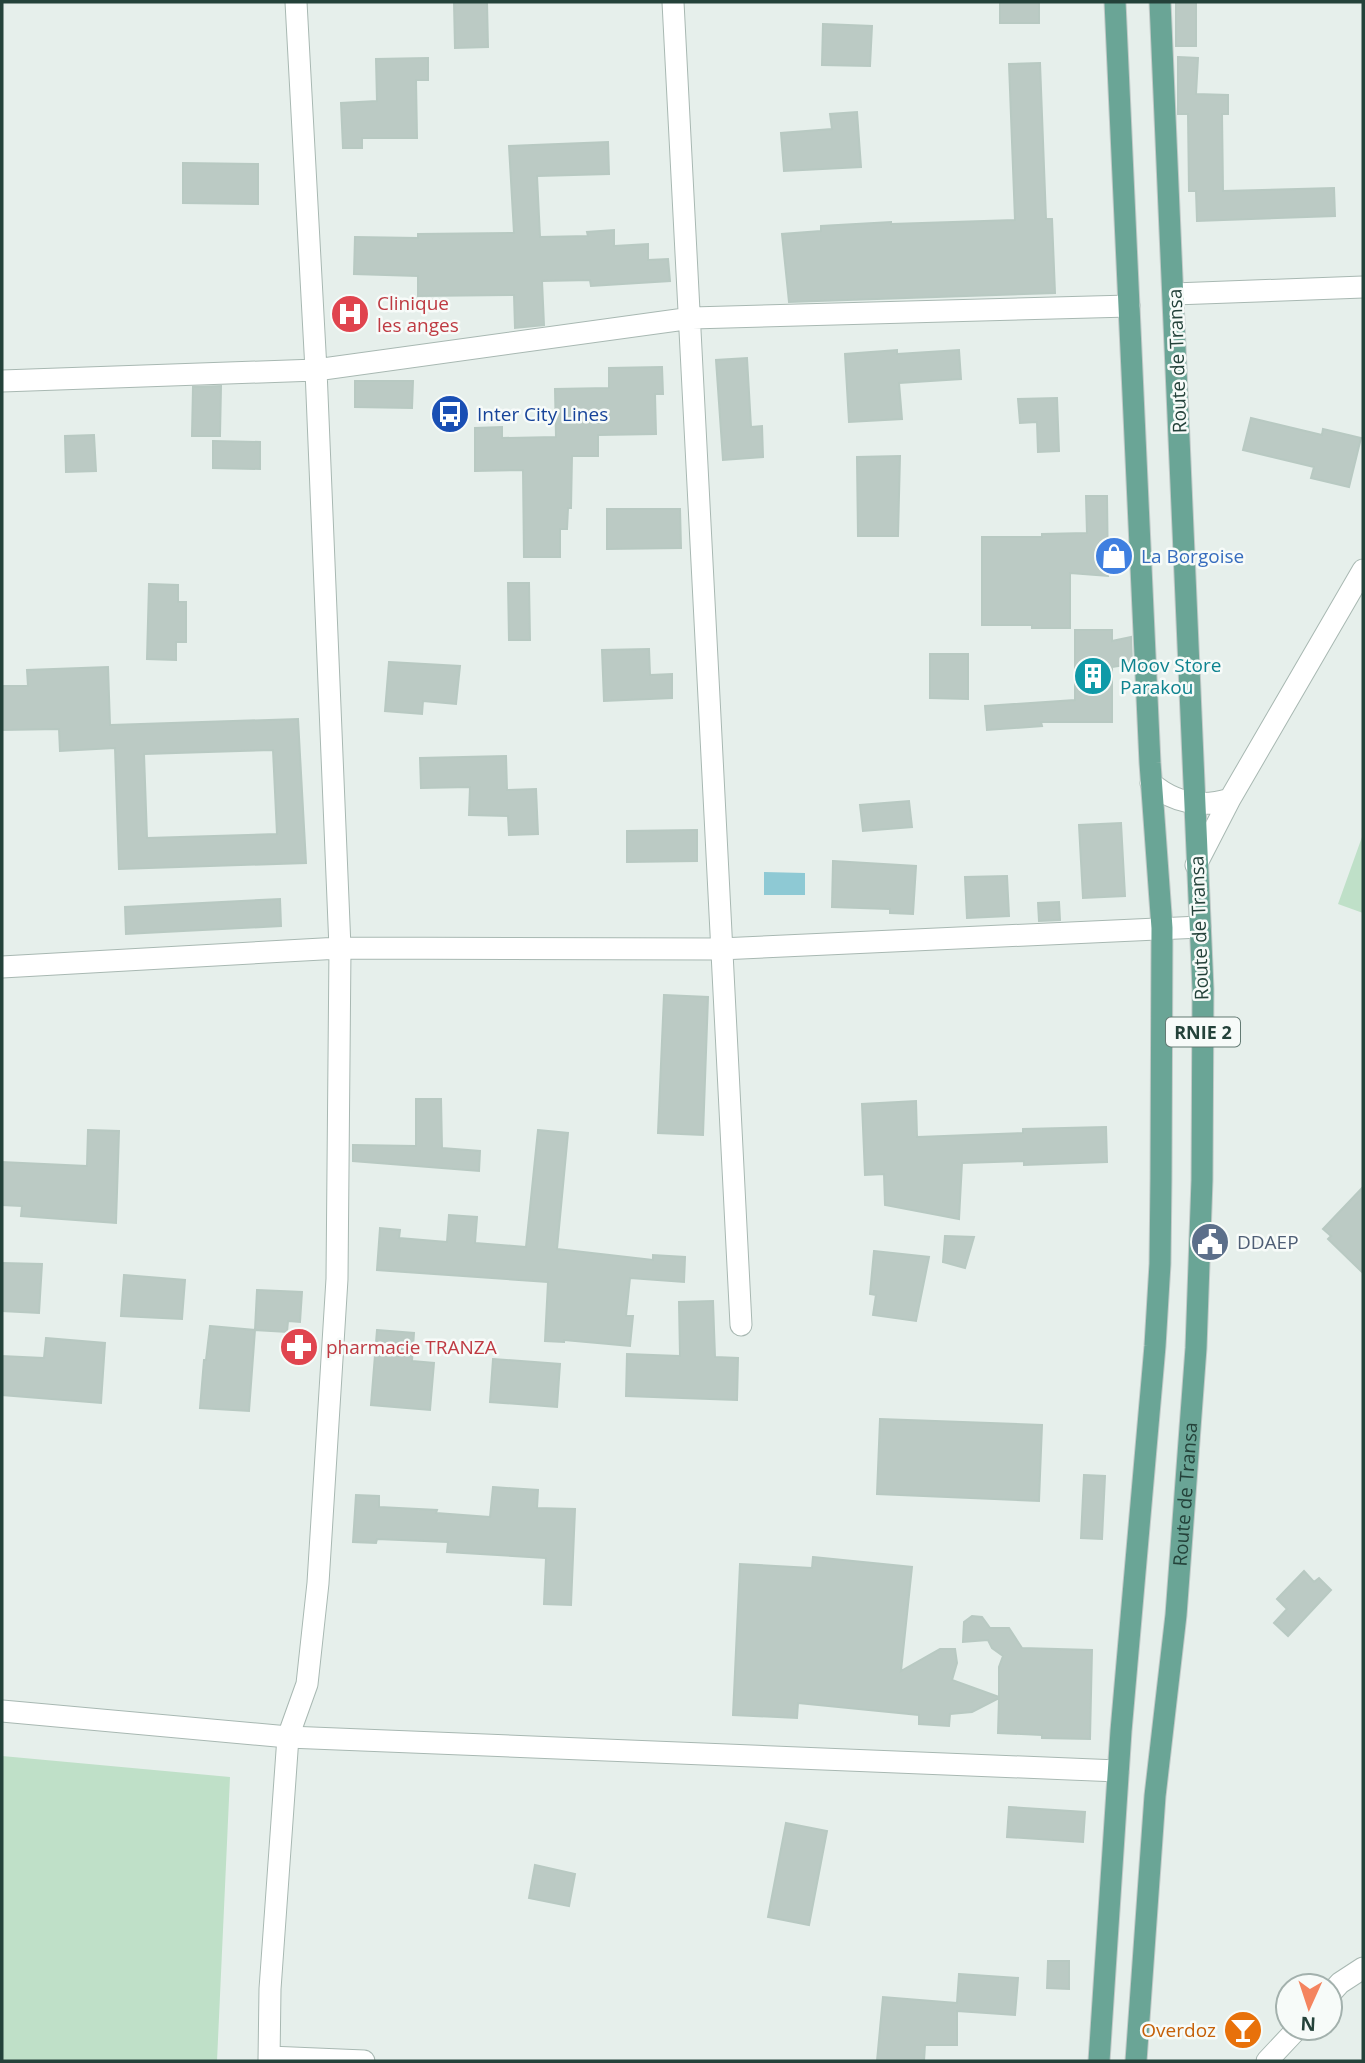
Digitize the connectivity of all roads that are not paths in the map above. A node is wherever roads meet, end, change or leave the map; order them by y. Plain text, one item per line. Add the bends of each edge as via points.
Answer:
1 (296, 2) edge
2 (673, 2) edge
3 (1115, 2) edge
4 (1160, 2) edge
5 (1363, 287) edge
6 (1174, 294) junction
7 (1129, 306) junction
8 (692, 318) junction
9 (316, 370) junction
10 (2, 381) edge
11 (1363, 570) edge
12 (1151, 783) junction
13 (1230, 799) junction
14 (1195, 803) junction
15 (1196, 865) junction
16 (1200, 927) junction
17 (1162, 928) junction
18 (340, 948) junction
19 (720, 949) junction
20 (2, 967) edge
21 (741, 1325) dead end
22 (2, 1711) edge
23 (288, 1737) junction
24 (1118, 1771) junction
25 (1363, 1968) edge
26 (1344, 1980) edge
27 (1285, 2042) edge
28 (269, 2059) edge
29 (364, 2061) edge
30 (1099, 2061) edge
31 (1136, 2061) edge
32 (1267, 2061) edge

1 - 9 street
2 - 8 street
3 - 7 main road, Route de Transa / RNIE 2
4 - 6 main road, Route de Transa / RNIE 2
5 - 6 street
6 - 14 main road, Route de Transa / RNIE 2
7 - 8 street
7 - 12 main road, Route de Transa / RNIE 2
8 - 9 street
8 - 19 street
9 - 10 street
9 - 18 street
11 - 13 street
12 - 14 street via 1163,794
12 - 17 main road, Route de Transa / RNIE 2
13 - 14 street
13 - 15 street
14 - 15 main road, Route de Transa / RNIE 2
15 - 16 main road, Route de Transa / RNIE 2
16 - 17 street
16 - 31 main road, Route de Transa / RNIE 2 via 1201,1264 1176,1615 1155,1796
17 - 19 street
17 - 24 main road, Route de Transa / RNIE 2 via 1160,1264
18 - 19 street
18 - 20 street
18 - 23 street via 337,1279 318,1583 307,1685
19 - 21 street
22 - 23 street
23 - 24 street
23 - 28 street
24 - 30 main road, Route de Transa / RNIE 2
25 - 26 street
27 - 32 street
28 - 29 street

